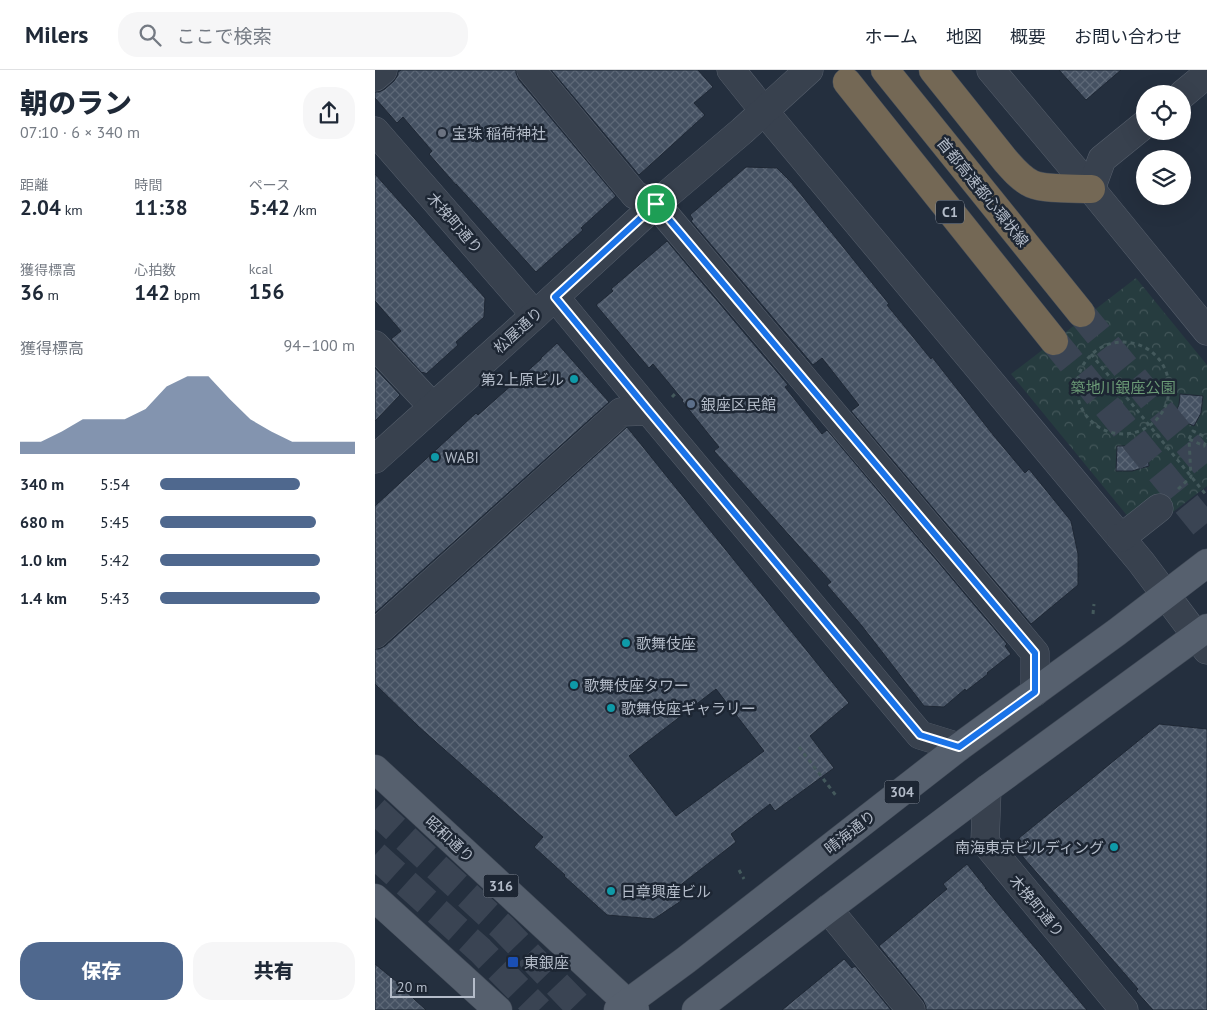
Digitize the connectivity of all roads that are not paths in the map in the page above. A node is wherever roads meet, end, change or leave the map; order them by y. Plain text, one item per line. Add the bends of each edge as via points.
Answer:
1 (383, 70) edge
2 (531, 70) edge
3 (731, 70) edge
4 (809, 70) edge
5 (885, 70) edge
6 (933, 70) edge
7 (991, 70) edge
8 (1207, 74) edge
9 (375, 77) edge
10 (847, 82) dead end
11 (1191, 87) edge
12 (769, 107) junction
13 (375, 131) edge
14 (1136, 131) edge
15 (1091, 189) junction
16 (656, 204) junction
17 (555, 297) junction
18 (1081, 313) tunnel mouth
19 (535, 316) junction
20 (1207, 331) edge
21 (1054, 341) tunnel mouth
22 (375, 345) edge
23 (433, 407) junction
24 (649, 411) junction
25 (375, 459) edge
26 (1159, 508) road end
27 (1121, 538) junction
28 (1207, 563) edge
29 (1172, 589) junction
30 (375, 634) edge
31 (1203, 638) edge
32 (1035, 692) junction
33 (959, 747) junction
34 (375, 769) edge
35 (987, 789) junction
36 (375, 898) edge
37 (828, 909) junction
38 (627, 1008) edge
39 (498, 1010) edge
40 (696, 1010) edge
41 (911, 1010) edge
42 (1123, 1010) edge

1 - 9 street
2 - 16 street via 635,195
3 - 12 street
4 - 12 street, 松屋通り
5 - 18 highway, 首都高速都心環状線
6 - 15 highway via 1017,174 1032,184
7 - 15 street
8 - 11 street
10 - 21 highway, C1
12 - 16 street, 松屋通り
12 - 27 street
13 - 19 street, 木挽町通り
14 - 15 street via 1102,159
15 - 20 street
16 - 17 street, 松屋通り
16 - 32 street via 1035,653
17 - 19 street, 松屋通り
17 - 24 street
19 - 23 street, 松屋通り
22 - 23 street
23 - 25 street, 松屋通り
24 - 30 street via 621,412
24 - 33 street via 920,735
26 - 27 street
27 - 29 street
28 - 29 main road, 304
29 - 31 street
29 - 32 main road, 晴海通り / 304
31 - 35 main road
32 - 33 main road, 晴海通り / 304
33 - 38 main road, 晴海通り / 304
34 - 38 main road, 昭和通り / 316
35 - 37 main road
35 - 42 street, 木挽町通り via 985,842
36 - 39 main road
37 - 40 main road
37 - 41 street

